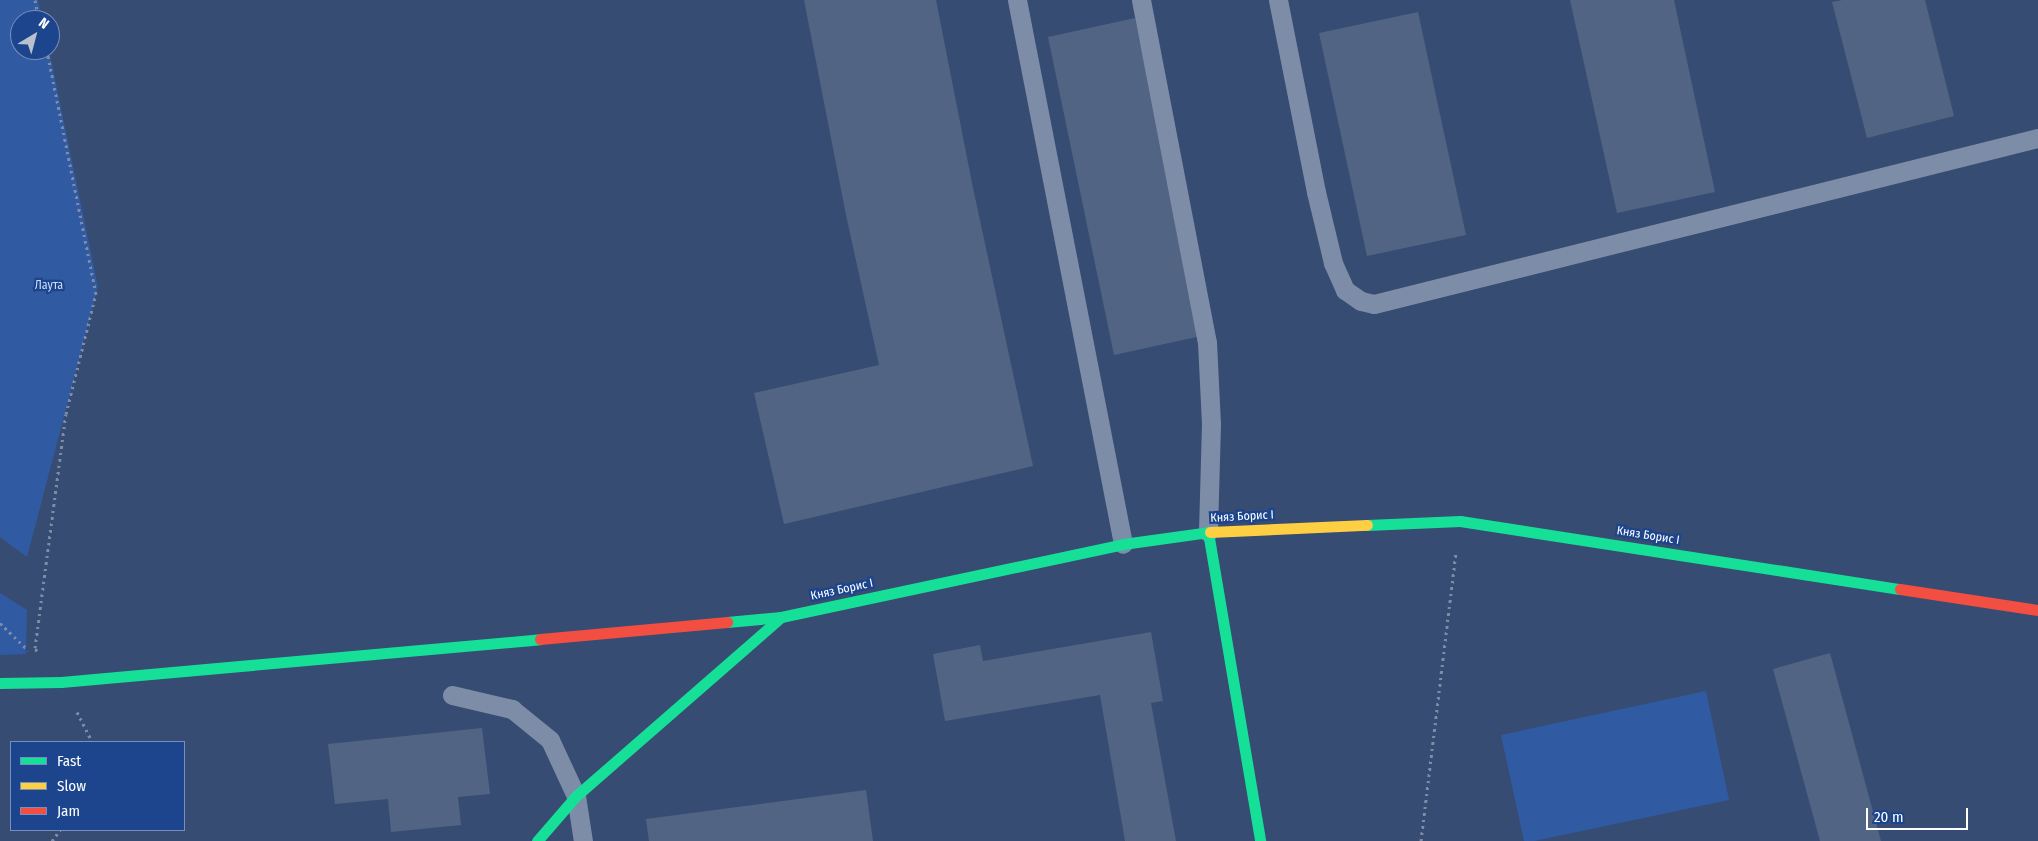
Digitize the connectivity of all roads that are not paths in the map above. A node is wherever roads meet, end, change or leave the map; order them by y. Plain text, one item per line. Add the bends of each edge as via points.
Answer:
1 (1017, 0) edge
2 (1141, 0) edge
3 (1278, 0) edge
4 (2038, 138) edge
5 (1208, 532) junction
6 (1123, 544) junction
7 (2038, 610) edge
8 (781, 617) junction
9 (0, 683) edge
10 (452, 695) dead end
11 (576, 796) junction
12 (537, 841) edge
13 (584, 841) edge
14 (1260, 841) edge

1 - 6 lane
2 - 5 lane via 1206,342 1210,424
3 - 4 lane via 1333,263 1344,290 1361,301 1374,304
5 - 6 street, Княз Борис I
5 - 7 street, Княз Борис I via 1460,521
5 - 14 street
6 - 8 street, Княз Борис I
8 - 9 street via 61,682
8 - 11 street, Княз Борис I
10 - 11 lane via 512,709 550,740
11 - 12 street, Княз Борис I
11 - 13 lane

